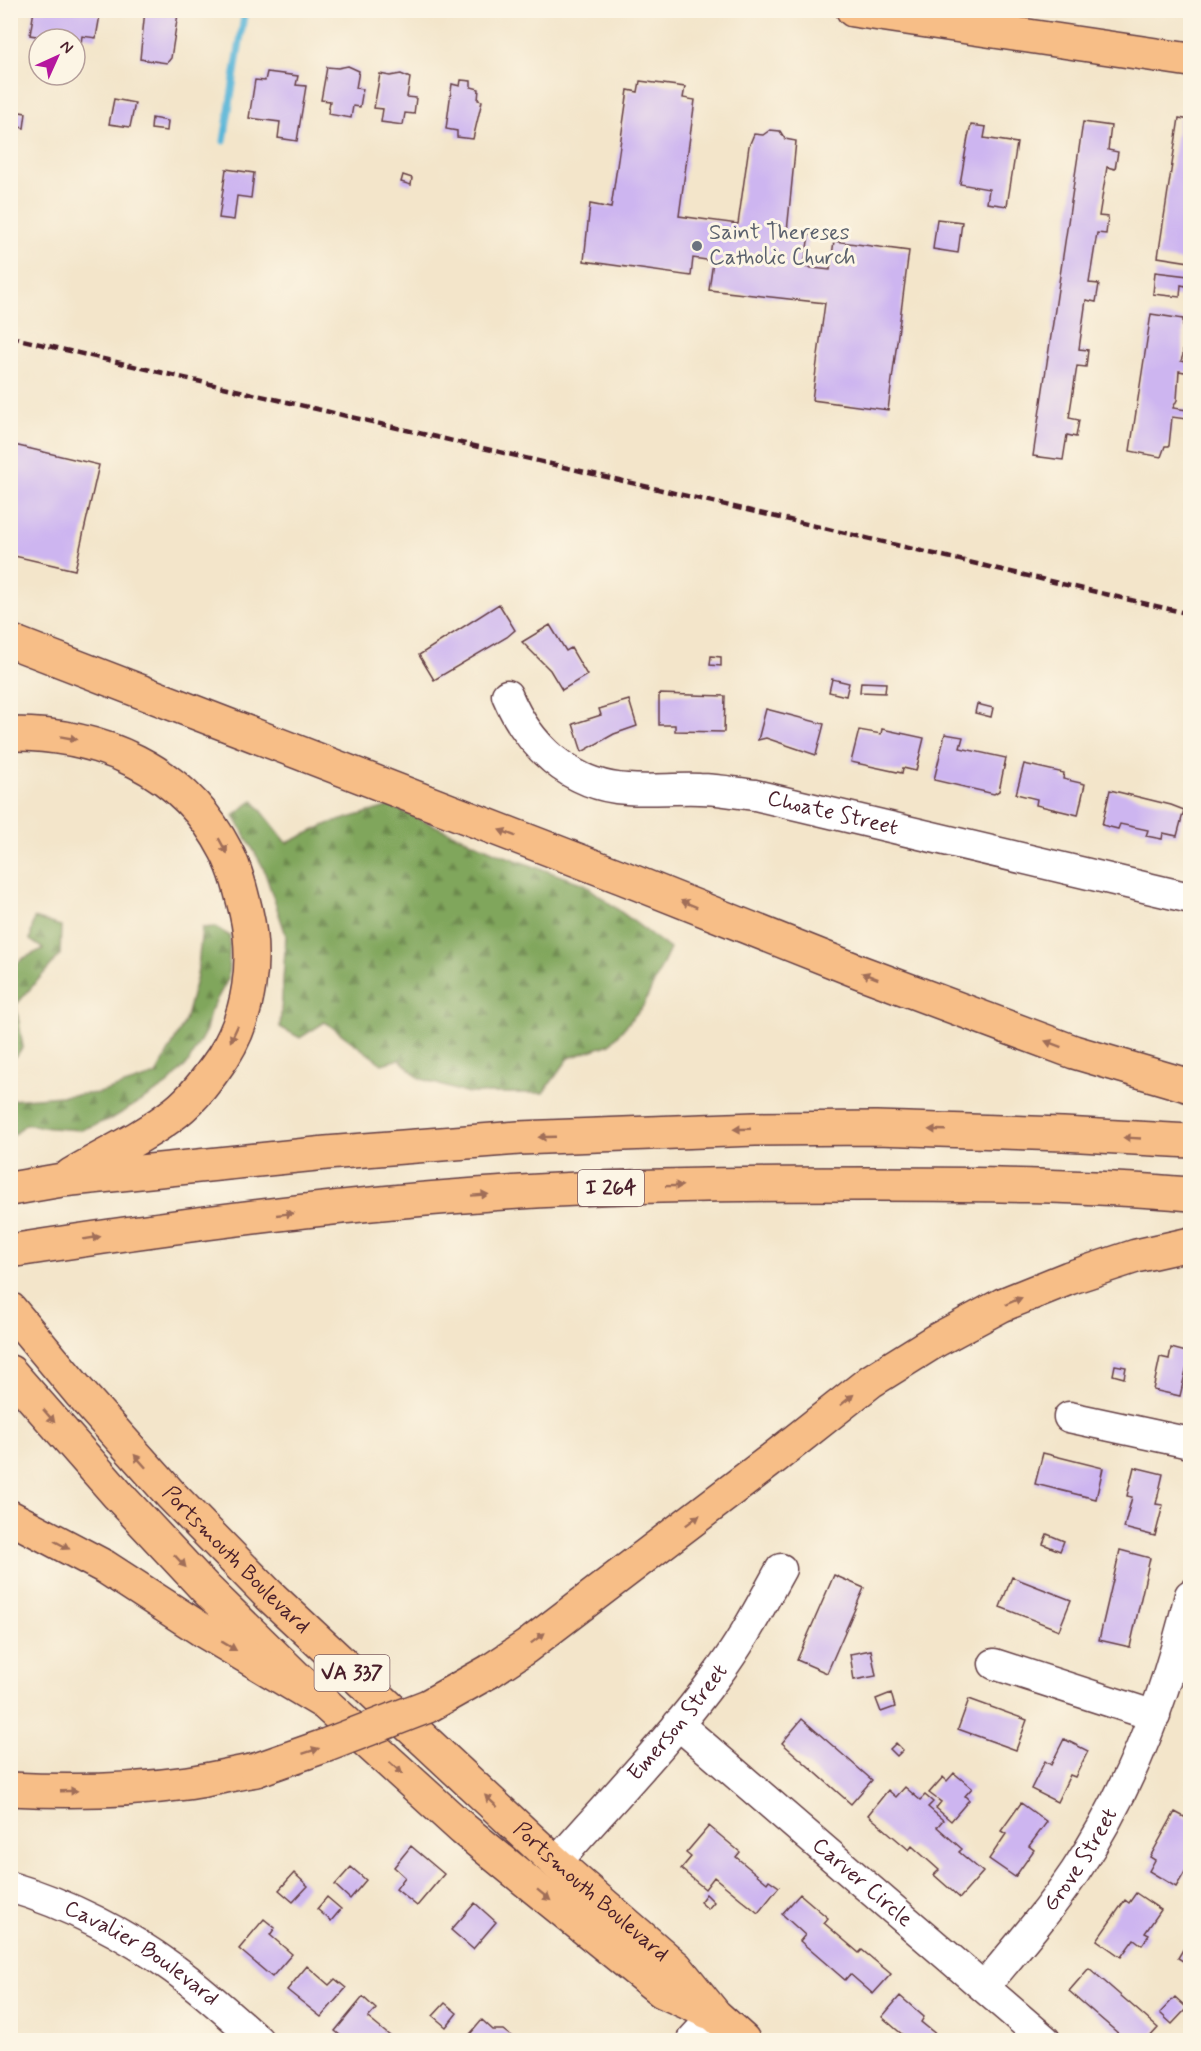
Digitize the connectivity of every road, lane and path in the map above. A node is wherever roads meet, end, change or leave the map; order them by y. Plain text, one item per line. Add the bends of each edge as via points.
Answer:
1 (860, 11) edge
2 (1191, 60) edge
3 (10, 641) edge
4 (507, 695) dead end
5 (10, 734) edge
6 (1191, 898) edge
7 (1191, 1086) edge
8 (1191, 1141) edge
9 (62, 1180) junction
10 (10, 1189) edge
11 (1191, 1194) edge
12 (1191, 1244) edge
13 (22, 1249) edge
14 (10, 1309) edge
15 (10, 1372) edge
16 (1069, 1417) dead end
17 (1191, 1443) edge
18 (10, 1517) edge
19 (781, 1569) dead end
20 (1191, 1594) edge
21 (994, 1664) dead end
22 (323, 1702) junction
23 (1155, 1716) junction
24 (678, 1724) junction
25 (10, 1789) edge
26 (556, 1863) junction
27 (10, 1887) edge
28 (984, 1987) junction
29 (715, 2015) junction
30 (258, 2040) edge
31 (692, 2040) edge
32 (743, 2040) edge
33 (1045, 2040) edge

1 - 2 main road
7 -> 3 main road via 1074,1052 892,984
4 - 6 street, Choate Street via 531,738 550,758 598,784 625,789 703,789 755,795
5 -> 9 main road via 76,739 104,747 164,777 210,824 227,853 250,928 248,994 224,1055 198,1091 177,1112
8 -> 9 main road via 888,1128 755,1129 496,1140
9 - 10 main road
13 -> 11 main road, I 264 via 217,1220 476,1195 609,1188 963,1184
25 -> 12 main road, bridge via 148,1788 256,1770 428,1706 536,1640 871,1381 935,1341 1002,1305 1069,1278 1136,1256
26 -> 14 main road, Portsmouth Boulevard / VA 337 via 269,1595 172,1496
15 -> 22 main road, Portsmouth Boulevard / VA 337 via 197,1580
16 - 17 street
18 -> 22 main road via 105,1568
19 - 24 street, Emerson Street via 723,1666
20 - 23 street, Grove Street
21 - 23 street
22 -> 29 main road, Portsmouth Boulevard / VA 337 via 463,1829 662,1991
23 - 28 street, Grove Street via 1109,1815 1075,1871
24 - 26 street, Emerson Street
24 - 28 street, Carver Circle
26 - 29 main road, Portsmouth Boulevard / VA 337 via 676,1966
27 - 30 street, Cavalier Boulevard via 75,1912 125,1938 173,1968
28 - 33 street, Carver Circle
29 - 31 street
29 - 32 main road, Portsmouth Boulevard / VA 337

